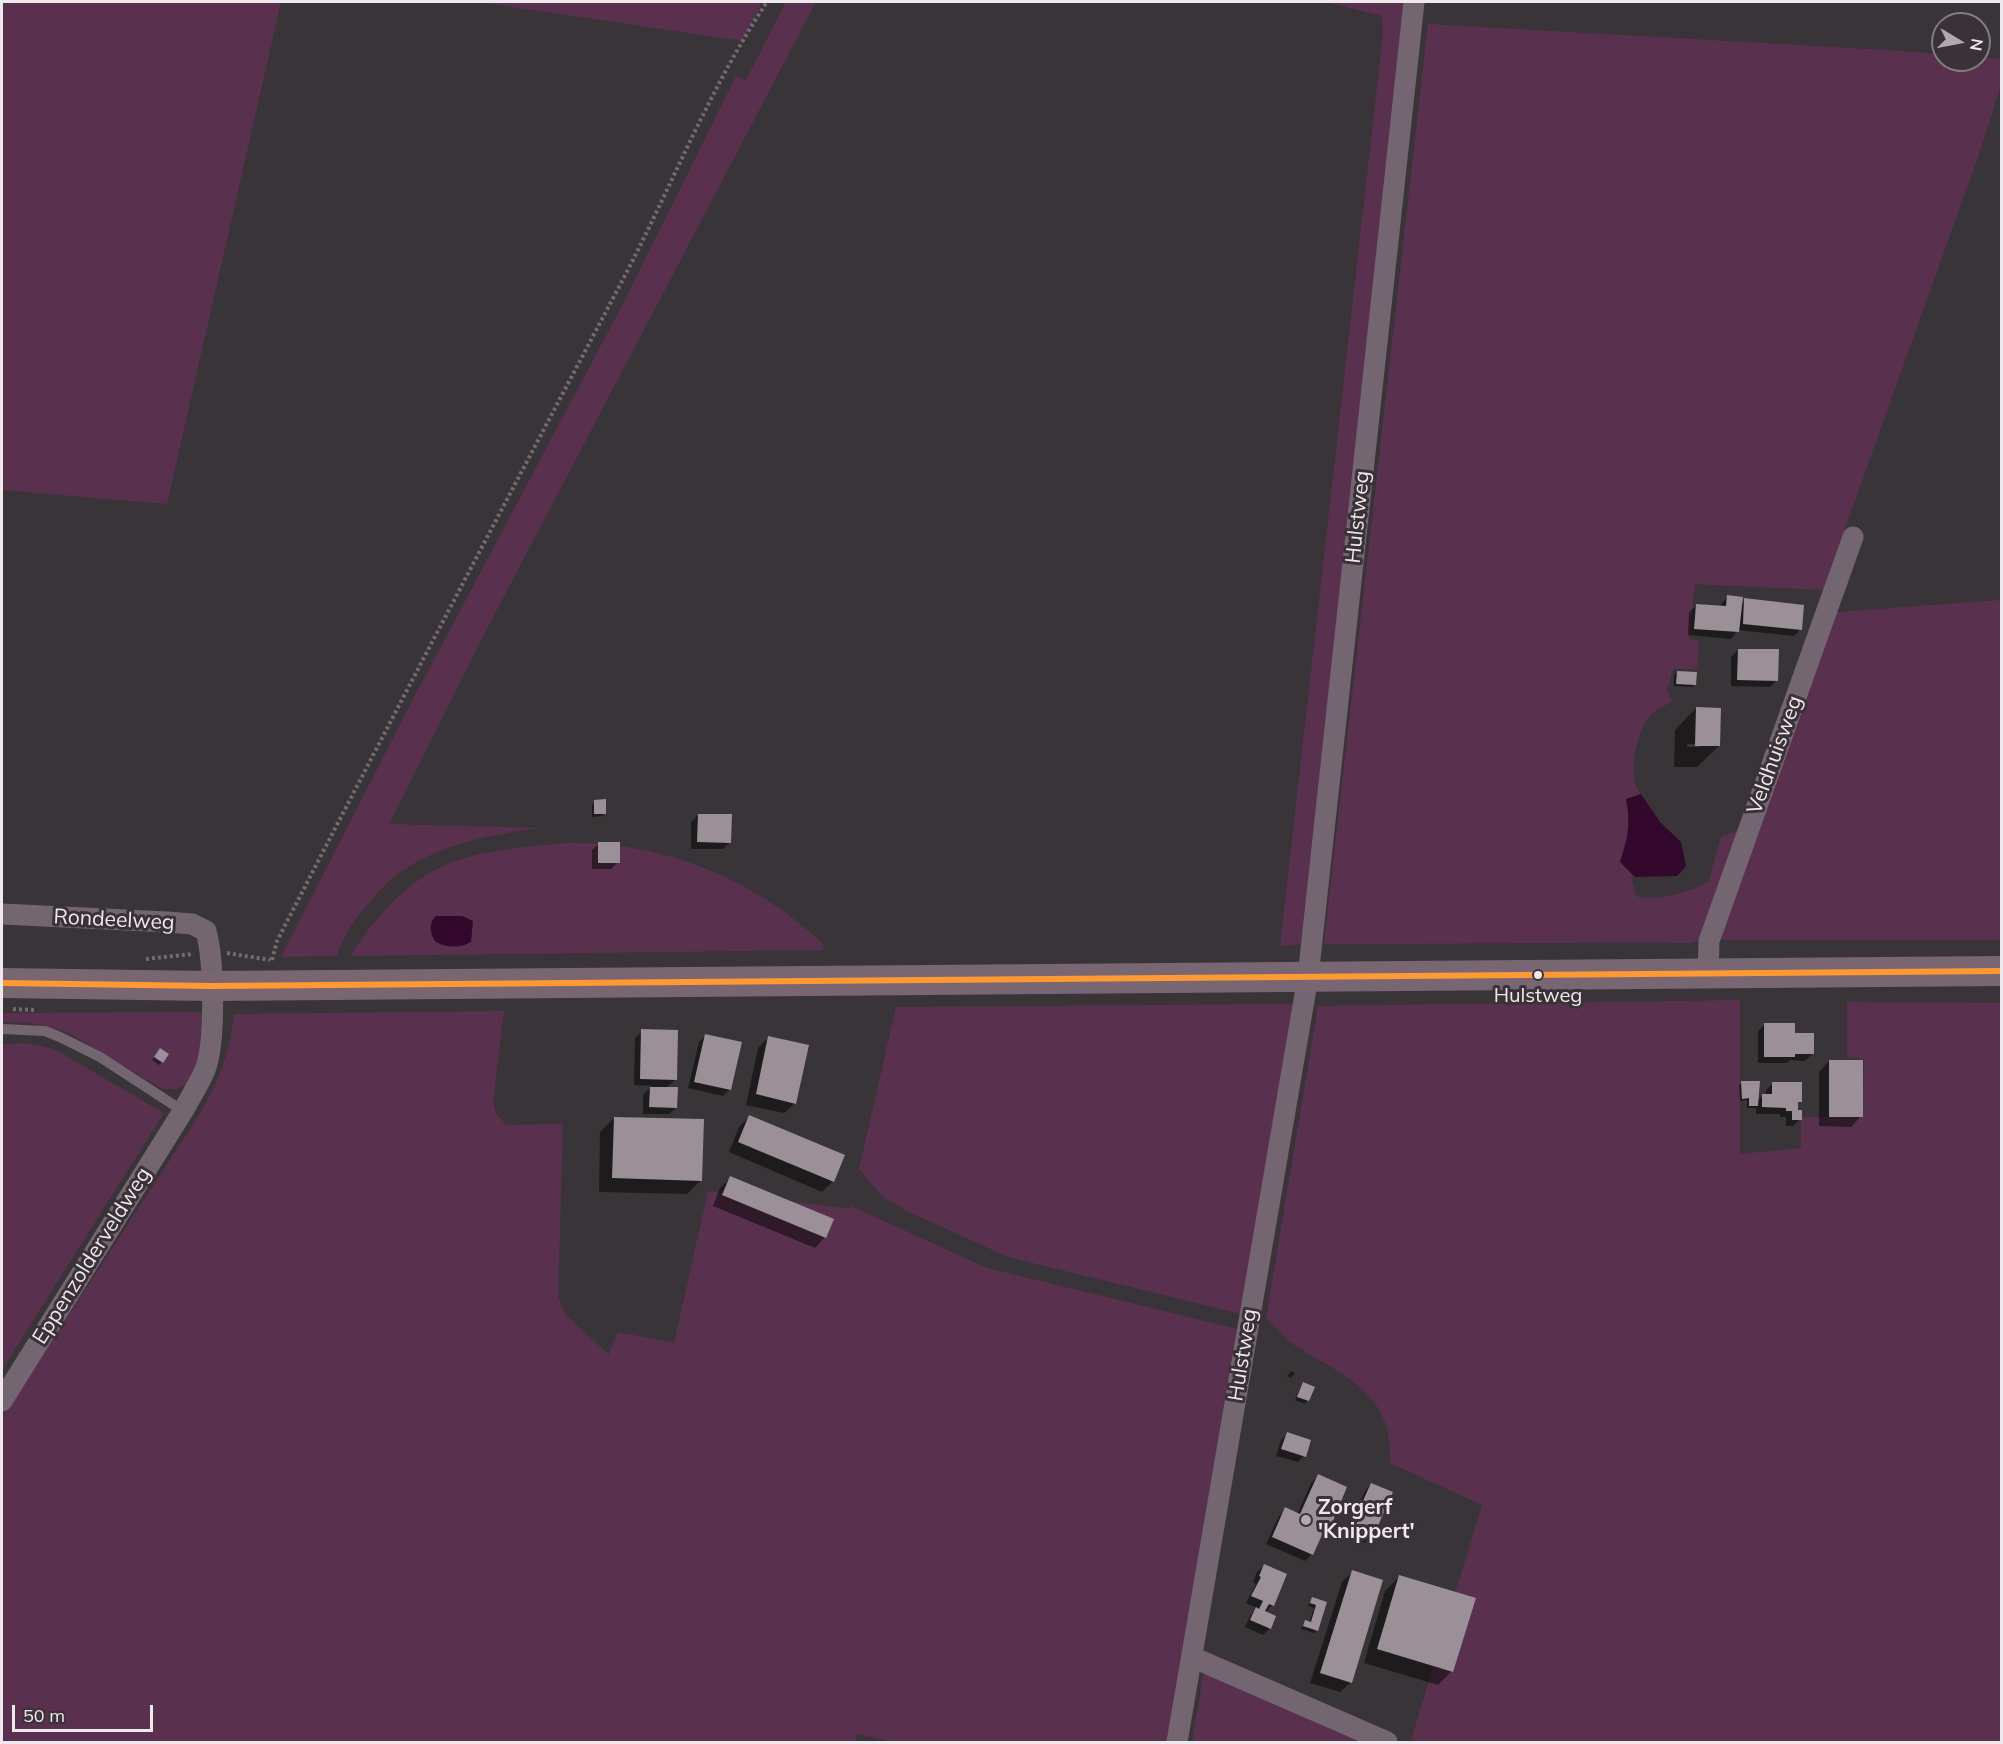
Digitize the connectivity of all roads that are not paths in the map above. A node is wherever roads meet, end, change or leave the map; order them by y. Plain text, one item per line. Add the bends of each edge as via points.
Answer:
1 (1414, 2) edge
2 (1852, 537) dead end
3 (2, 914) edge
4 (2001, 971) edge
5 (1708, 975) junction
6 (1308, 977) junction
7 (2, 983) edge
8 (211, 986) junction
9 (2, 1029) edge
10 (183, 1111) junction
11 (2, 1401) edge
12 (1192, 1657) junction
13 (1177, 1743) edge
14 (1387, 1743) edge

1 - 6 street, Hulstweg
2 - 5 street, Veldhuisweg via 1709,941
3 - 8 street, Rondeelweg via 192,924 206,931
4 - 5 main road
5 - 6 main road
6 - 8 main road
6 - 12 street, Hulstweg
7 - 8 main road
8 - 10 street, Eppenzolderveldweg via 210,1053
9 - 10 lane via 60,1037 100,1057
10 - 11 street, Eppenzolderveldweg
12 - 13 street, Hulstweg
12 - 14 street

